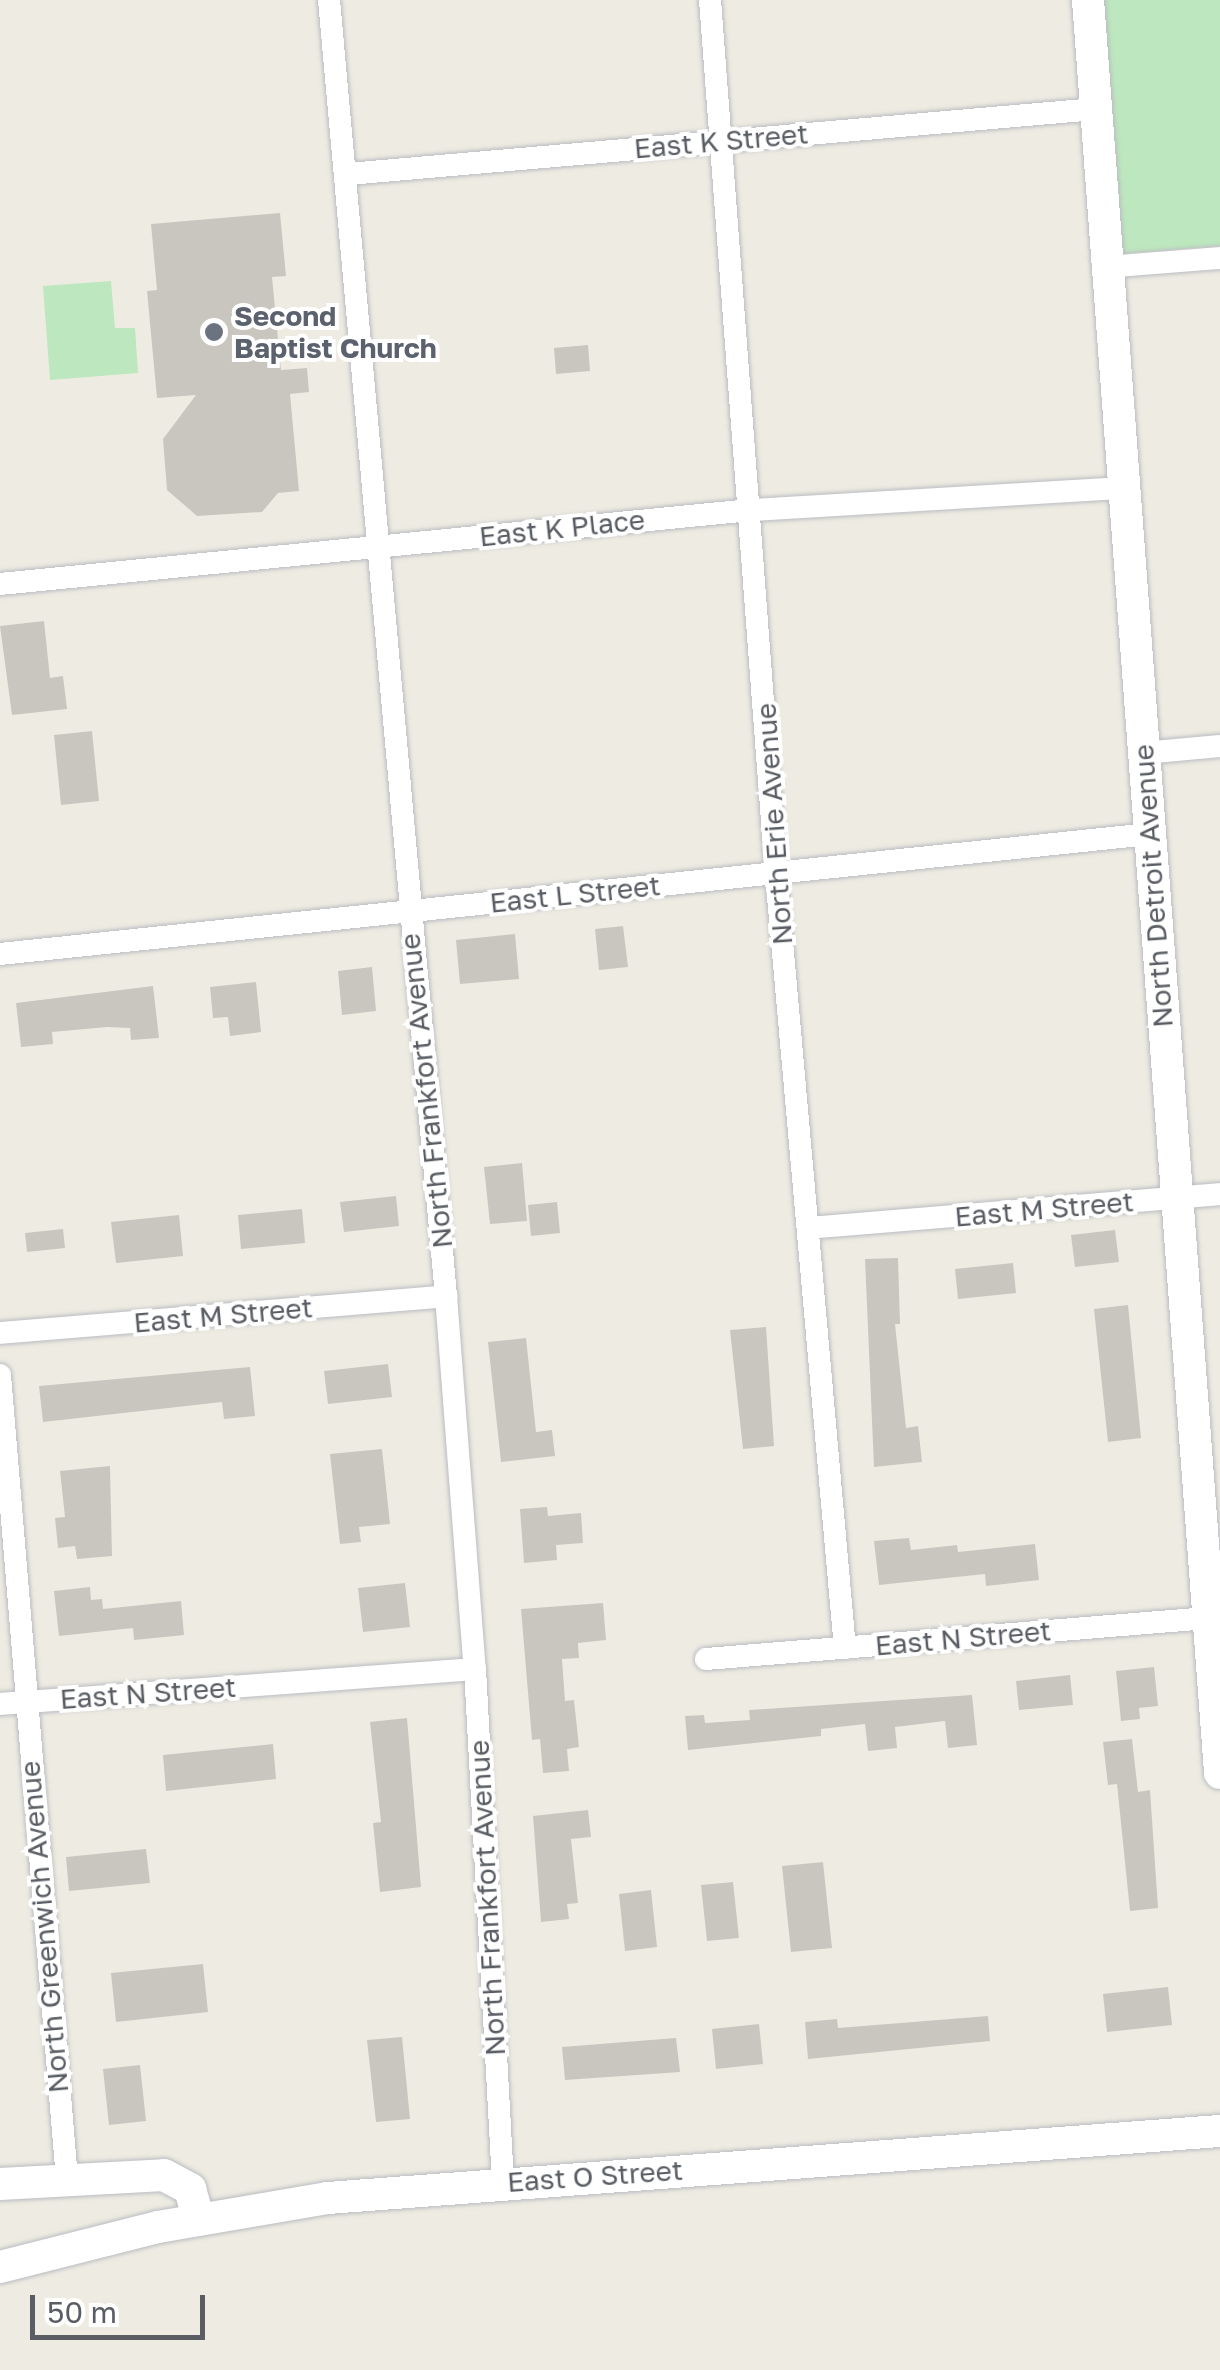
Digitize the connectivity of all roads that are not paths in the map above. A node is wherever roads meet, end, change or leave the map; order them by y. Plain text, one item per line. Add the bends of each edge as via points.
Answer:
1 (328, 0) edge
2 (710, 0) edge
3 (1088, 0) edge
4 (1095, 110) junction
5 (719, 140) junction
6 (348, 174) junction
7 (1220, 258) edge
8 (1105, 266) junction
9 (1126, 488) junction
10 (752, 510) junction
11 (380, 546) junction
12 (0, 584) edge
13 (1220, 746) edge
14 (1143, 753) junction
15 (1149, 834) junction
16 (776, 874) junction
17 (408, 911) junction
18 (0, 954) edge
19 (1220, 1194) edge
20 (1176, 1198) junction
21 (808, 1228) junction
22 (446, 1296) junction
23 (0, 1334) edge
24 (0, 1375) edge
25 (1213, 1618) edge
26 (845, 1648) junction
27 (706, 1660) dead end
28 (475, 1669) junction
29 (12, 1703) edge
30 (1220, 1772) edge
31 (1220, 2130) edge
32 (66, 2180) junction
33 (503, 2182) junction
34 (0, 2184) edge
35 (198, 2220) junction
36 (0, 2267) edge

1 - 6 street, North Frankfort Avenue
2 - 5 street, North Erie Avenue
3 - 4 street, North Detroit Avenue
4 - 5 street, East K Street
4 - 8 street, North Detroit Avenue
5 - 6 street, East K Street
5 - 10 street, North Erie Avenue
6 - 11 street, North Frankfort Avenue
7 - 8 street
8 - 9 street, North Detroit Avenue
9 - 10 street, East K Place
9 - 14 street, North Detroit Avenue
10 - 11 street, East K Place
10 - 16 street, North Erie Avenue
11 - 12 street, East K Place
11 - 17 street, North Frankfort Avenue
13 - 14 street
14 - 15 street, North Detroit Avenue
15 - 16 street, East L Street
15 - 20 street, North Detroit Avenue
16 - 17 street, East L Street
16 - 21 street, North Erie Avenue
17 - 18 street, East L Street
17 - 22 street, North Frankfort Avenue
19 - 20 street, East M Street
20 - 21 street, East M Street
20 - 25 street, North Detroit Avenue
21 - 26 street, North Erie Avenue
22 - 23 street, East M Street
22 - 28 street, North Frankfort Avenue
24 - 29 street, North Greenwich Avenue
25 - 26 street, East N Street
25 - 30 street, North Detroit Avenue
26 - 27 street, East N Street
28 - 29 street, East N Street
28 - 33 street, North Frankfort Avenue
29 - 32 street, North Greenwich Avenue
31 - 33 street, East O Street
32 - 34 street
32 - 35 street via 164,2174 190,2188
33 - 35 street, East O Street via 328,2198
35 - 36 street, East O Street

